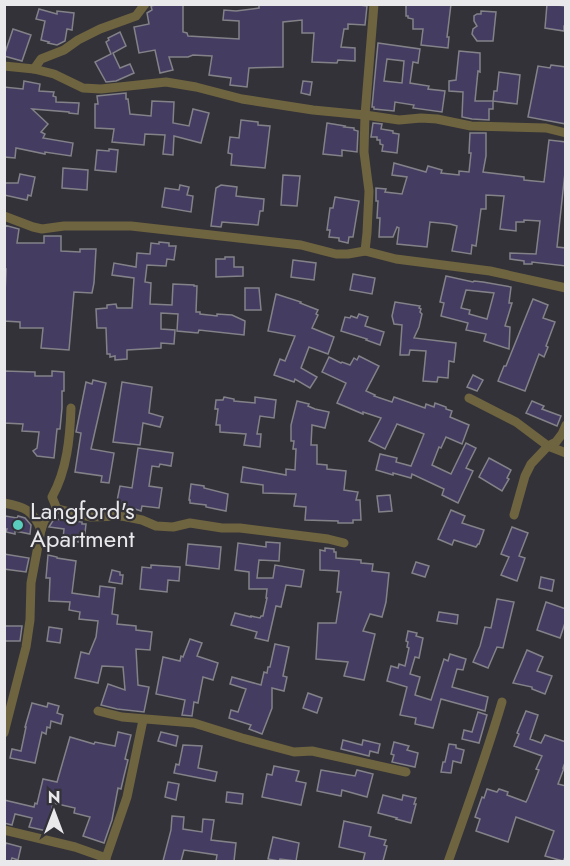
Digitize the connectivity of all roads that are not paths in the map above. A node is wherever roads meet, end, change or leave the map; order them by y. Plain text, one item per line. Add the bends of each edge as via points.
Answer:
1 (145, 4) edge
2 (374, 4) edge
3 (4, 66) edge
4 (34, 69) junction
5 (365, 115) junction
6 (566, 133) edge
7 (4, 216) edge
8 (365, 251) junction
9 (566, 288) edge
10 (469, 399) dead end
11 (71, 408) dead end
12 (566, 424) edge
13 (548, 446) junction
14 (566, 453) edge
15 (4, 503) edge
16 (57, 509) junction
17 (514, 514) dead end
18 (41, 530) junction
19 (344, 543) dead end
20 (502, 702) dead end
21 (98, 711) dead end
22 (143, 720) junction
23 (4, 733) edge
24 (406, 772) dead end
25 (4, 830) edge
26 (106, 860) edge
27 (448, 861) edge

1 - 4 street via 136,16 41,59
2 - 5 street
3 - 4 street
4 - 5 street via 82,88 166,82 242,99
5 - 6 street via 399,120 437,119 471,126 546,128
5 - 8 street via 369,191
7 - 8 street via 42,230 64,226 131,226 301,245 336,254
8 - 9 street
10 - 13 street via 516,422
11 - 16 street via 70,437 60,483 52,497
12 - 13 street via 556,442
13 - 14 street
13 - 17 street via 531,464
15 - 18 street via 29,511
16 - 18 street via 50,513
16 - 19 street via 91,517 122,516 156,526 190,523
18 - 23 street via 31,583 26,647
20 - 27 street
21 - 22 street
22 - 24 street via 194,723 294,752 312,751
22 - 26 street via 127,797
25 - 26 street via 75,847

